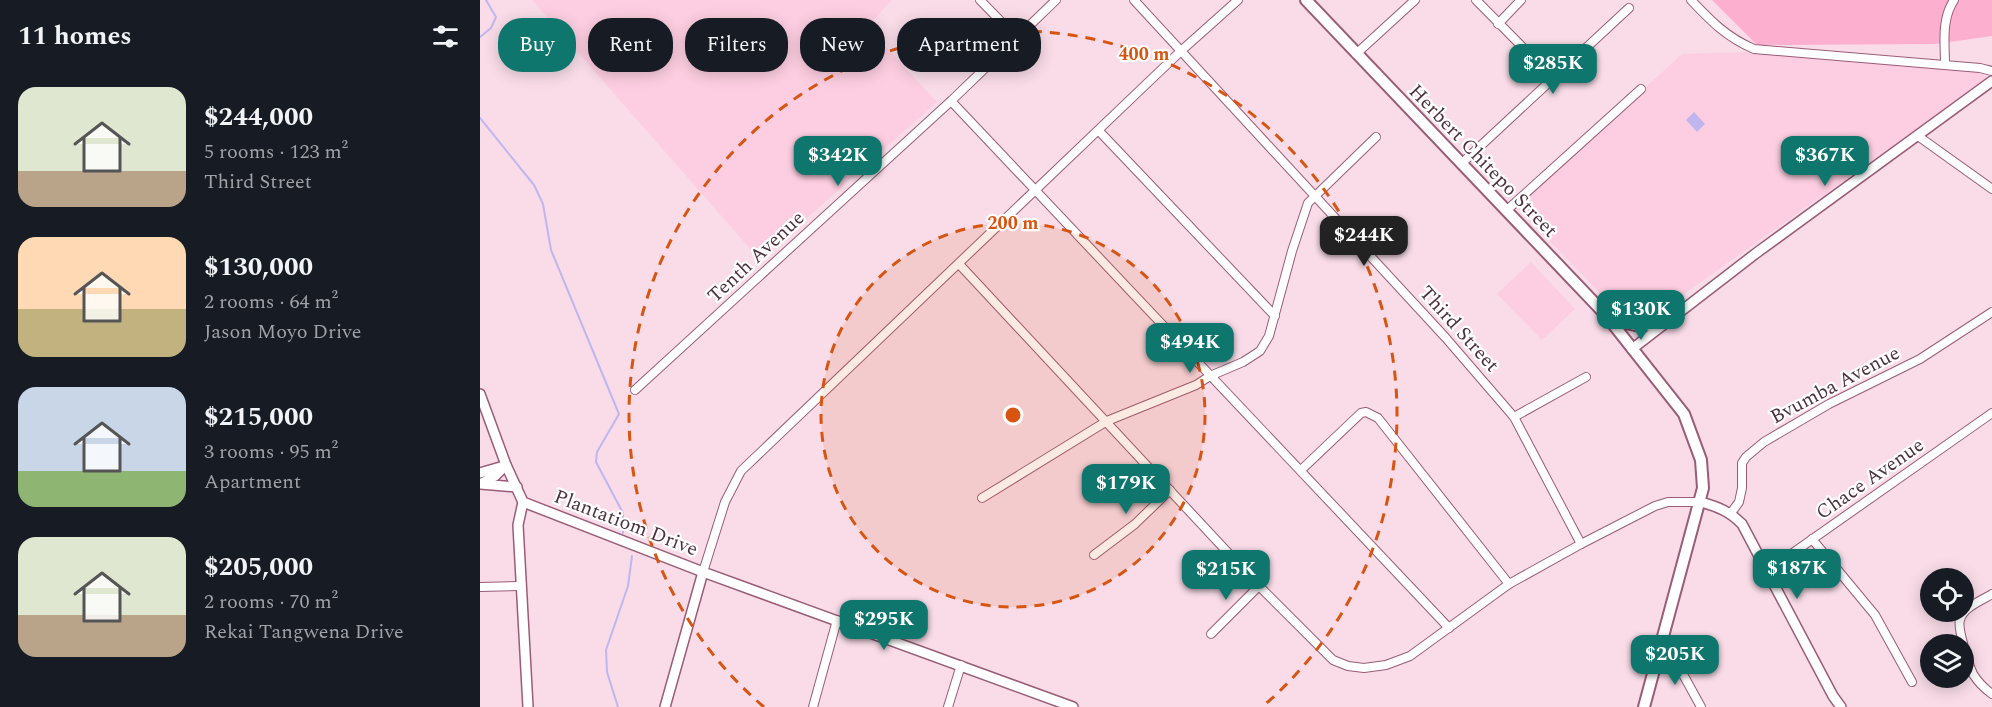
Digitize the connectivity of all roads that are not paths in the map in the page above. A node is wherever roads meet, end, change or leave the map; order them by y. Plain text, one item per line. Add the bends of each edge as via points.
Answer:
1 (980, 0) edge
2 (1056, 0) edge
3 (1134, 0) edge
4 (1239, 0) edge
5 (1306, 0) edge
6 (1415, 0) edge
7 (1476, 0) edge
8 (1521, 0) edge
9 (1691, 0) edge
10 (1954, 0) edge
11 (1629, 8) dead end
12 (998, 18) edge
13 (1037, 18) edge
14 (1498, 24) junction
15 (1182, 50) junction
16 (1356, 54) junction
17 (1946, 65) junction
18 (1992, 71) edge
19 (980, 72) edge
20 (1553, 78) junction
21 (1992, 81) edge
22 (1641, 89) dead end
23 (951, 101) junction
24 (1099, 131) junction
25 (1918, 136) junction
26 (1376, 137) dead end
27 (1461, 164) junction
28 (1992, 189) edge
29 (1036, 190) junction
30 (1315, 195) junction
31 (1506, 211) junction
32 (959, 264) junction
33 (1992, 312) edge
34 (1605, 314) junction
35 (1275, 316) junction
36 (1676, 316) junction
37 (1632, 349) junction
38 (1210, 376) junction
39 (1586, 377) dead end
40 (635, 390) dead end
41 (480, 394) edge
42 (1992, 413) edge
43 (1514, 417) junction
44 (1107, 421) junction
45 (506, 465) junction
46 (1301, 470) junction
47 (480, 473) edge
48 (480, 484) edge
49 (517, 487) junction
50 (1170, 490) junction
51 (982, 498) dead end
52 (523, 502) junction
53 (1701, 502) junction
54 (1731, 513) junction
55 (1812, 539) junction
56 (1581, 544) junction
57 (1094, 555) dead end
58 (1767, 571) junction
59 (703, 572) junction
60 (1509, 584) junction
61 (521, 586) junction
62 (1259, 586) junction
63 (480, 587) edge
64 (1992, 594) edge
65 (837, 620) junction
66 (1449, 628) junction
67 (1211, 634) dead end
68 (1657, 656) junction
69 (961, 665) junction
70 (1912, 682) dead end
71 (1992, 694) edge
72 (528, 707) edge
73 (665, 707) edge
74 (813, 707) edge
75 (948, 707) edge
76 (1073, 707) edge
77 (1644, 707) edge
78 (1701, 707) edge
79 (1841, 707) edge

1 - 12 street
2 - 13 street, Tenth Avenue
3 - 15 street, Third Street
4 - 15 street
5 - 16 main road, Herbert Chitepo Street
6 - 16 street
7 - 14 street
8 - 14 street
9 - 17 street via 1720,30 1754,49
10 - 17 street via 1945,25
11 - 20 street
14 - 20 street
15 - 24 street
15 - 30 street, Third Street
16 - 27 main road, Herbert Chitepo Street
17 - 18 street
19 - 23 street, Tenth Avenue
20 - 27 street
21 - 25 street
22 - 31 street
23 - 29 street
23 - 40 street, Tenth Avenue
24 - 29 street
24 - 35 street
25 - 28 street
25 - 36 street
26 - 30 street
27 - 31 main road, Herbert Chitepo Street
29 - 32 street
29 - 38 street
30 - 35 street via 1303,217
30 - 43 street, Third Street
31 - 34 main road, Herbert Chitepo Street
32 - 44 street
32 - 59 street via 741,471 725,502
33 - 54 street, Bvumba Avenue via 1920,359 1829,404 1764,442 1742,464 1742,488
34 - 36 main road via 1624,324 1648,327
34 - 37 main road, Herbert Chitepo Street
35 - 38 street via 1260,351
36 - 37 street
37 - 53 main road, Herbert Chitepo Street via 1684,414 1701,460
38 - 44 street
38 - 46 street
39 - 43 street
41 - 45 street, Plantatiom Drive
42 - 55 street, Chace Avenue
43 - 56 street, Third Street
44 - 50 street
44 - 51 street
45 - 47 street
45 - 48 street
45 - 49 street, Plantatiom Drive
46 - 60 street via 1361,413 1371,414
46 - 66 street
48 - 49 street
49 - 52 street, Plantatiom Drive
50 - 57 street via 1135,524
50 - 62 street
52 - 59 street, Plantatiom Drive
52 - 61 street via 518,525
53 - 54 street
53 - 56 street via 1655,506
53 - 68 main road, Herbert Chitepo Street
54 - 58 street via 1742,524
55 - 58 street, Chace Avenue
55 - 70 street via 1875,615
56 - 60 street
58 - 79 street
59 - 65 street
59 - 73 street, Plantatiom Drive
60 - 66 street
61 - 63 street
61 - 72 street
62 - 66 street via 1333,660 1348,666 1364,668 1410,656
62 - 67 street
64 - 71 street via 1966,609 1959,627 1973,673
65 - 69 street
65 - 74 street
68 - 77 main road, Herbert Chitepo Street
68 - 78 street via 1679,668
69 - 75 street
69 - 76 street

